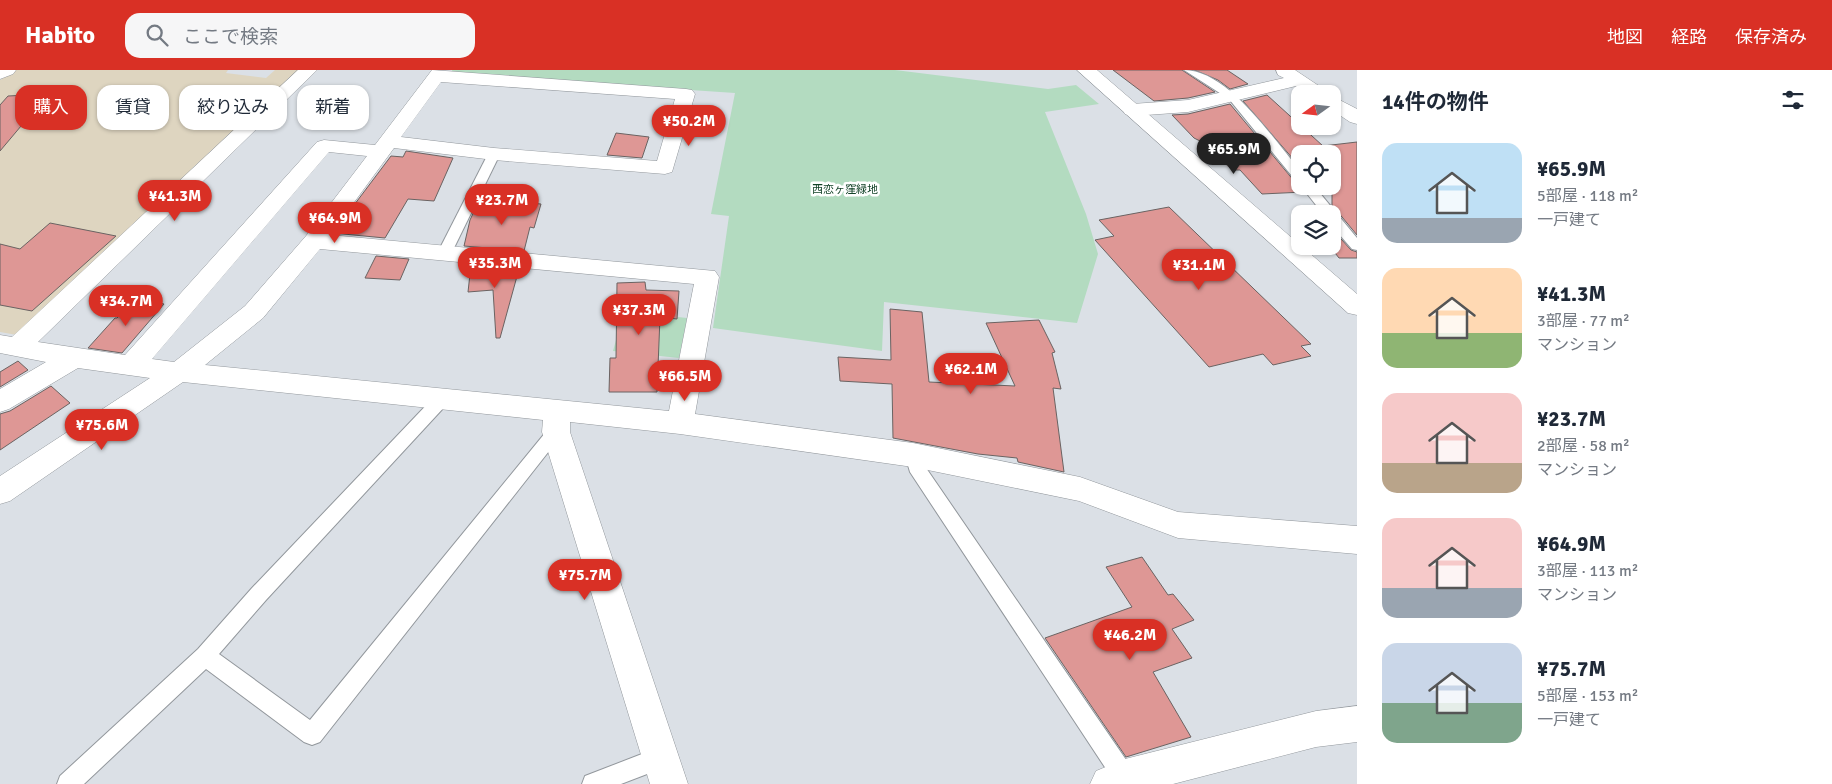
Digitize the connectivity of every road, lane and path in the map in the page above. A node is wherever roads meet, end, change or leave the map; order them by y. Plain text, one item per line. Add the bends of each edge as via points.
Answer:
1 (7, 70) edge
2 (308, 70) edge
3 (1089, 70) edge
4 (1189, 70) edge
5 (1282, 70) edge
6 (439, 73) edge
7 (0, 74) edge
8 (1300, 80) junction
9 (1308, 85) edge
10 (1233, 97) junction
11 (1341, 105) edge
12 (1132, 110) junction
13 (1355, 113) edge
14 (384, 146) junction
15 (494, 154) junction
16 (1291, 167) edge
17 (1314, 195) edge
18 (1323, 205) edge
19 (1341, 227) edge
20 (314, 241) junction
21 (1357, 246) edge
22 (444, 252) junction
23 (1357, 307) edge
24 (9, 346) edge
25 (74, 358) junction
26 (131, 366) junction
27 (179, 372) junction
28 (442, 400) junction
29 (0, 402) edge
30 (557, 421) junction
31 (680, 423) junction
32 (913, 454) junction
33 (0, 492) edge
34 (1357, 540) edge
35 (205, 656) junction
36 (1357, 724) edge
37 (664, 771) edge
38 (1117, 781) edge
39 (68, 784) edge
40 (593, 784) edge

1 - 7 street
2 - 24 street
3 - 12 street
4 - 10 lane
5 - 8 street
6 - 14 street
6 - 15 street via 686,94 665,168
8 - 9 street
8 - 10 street
10 - 12 street via 1188,106
10 - 16 lane
11 - 13 street
12 - 23 street
14 - 15 street
14 - 20 street
14 - 26 street via 324,146
15 - 22 lane
17 - 18 lane
19 - 21 lane
20 - 22 street
20 - 27 street via 254,312
22 - 31 street via 707,277
24 - 25 street
25 - 26 street
25 - 29 street
26 - 27 street
27 - 28 street
27 - 33 street
28 - 30 street
28 - 35 lane via 258,594
30 - 31 street
30 - 35 lane via 312,734
30 - 37 street
31 - 32 street
32 - 34 street via 1080,489 1178,525
32 - 38 lane via 916,467
35 - 39 lane
36 - 38 street via 1316,729
37 - 40 lane

